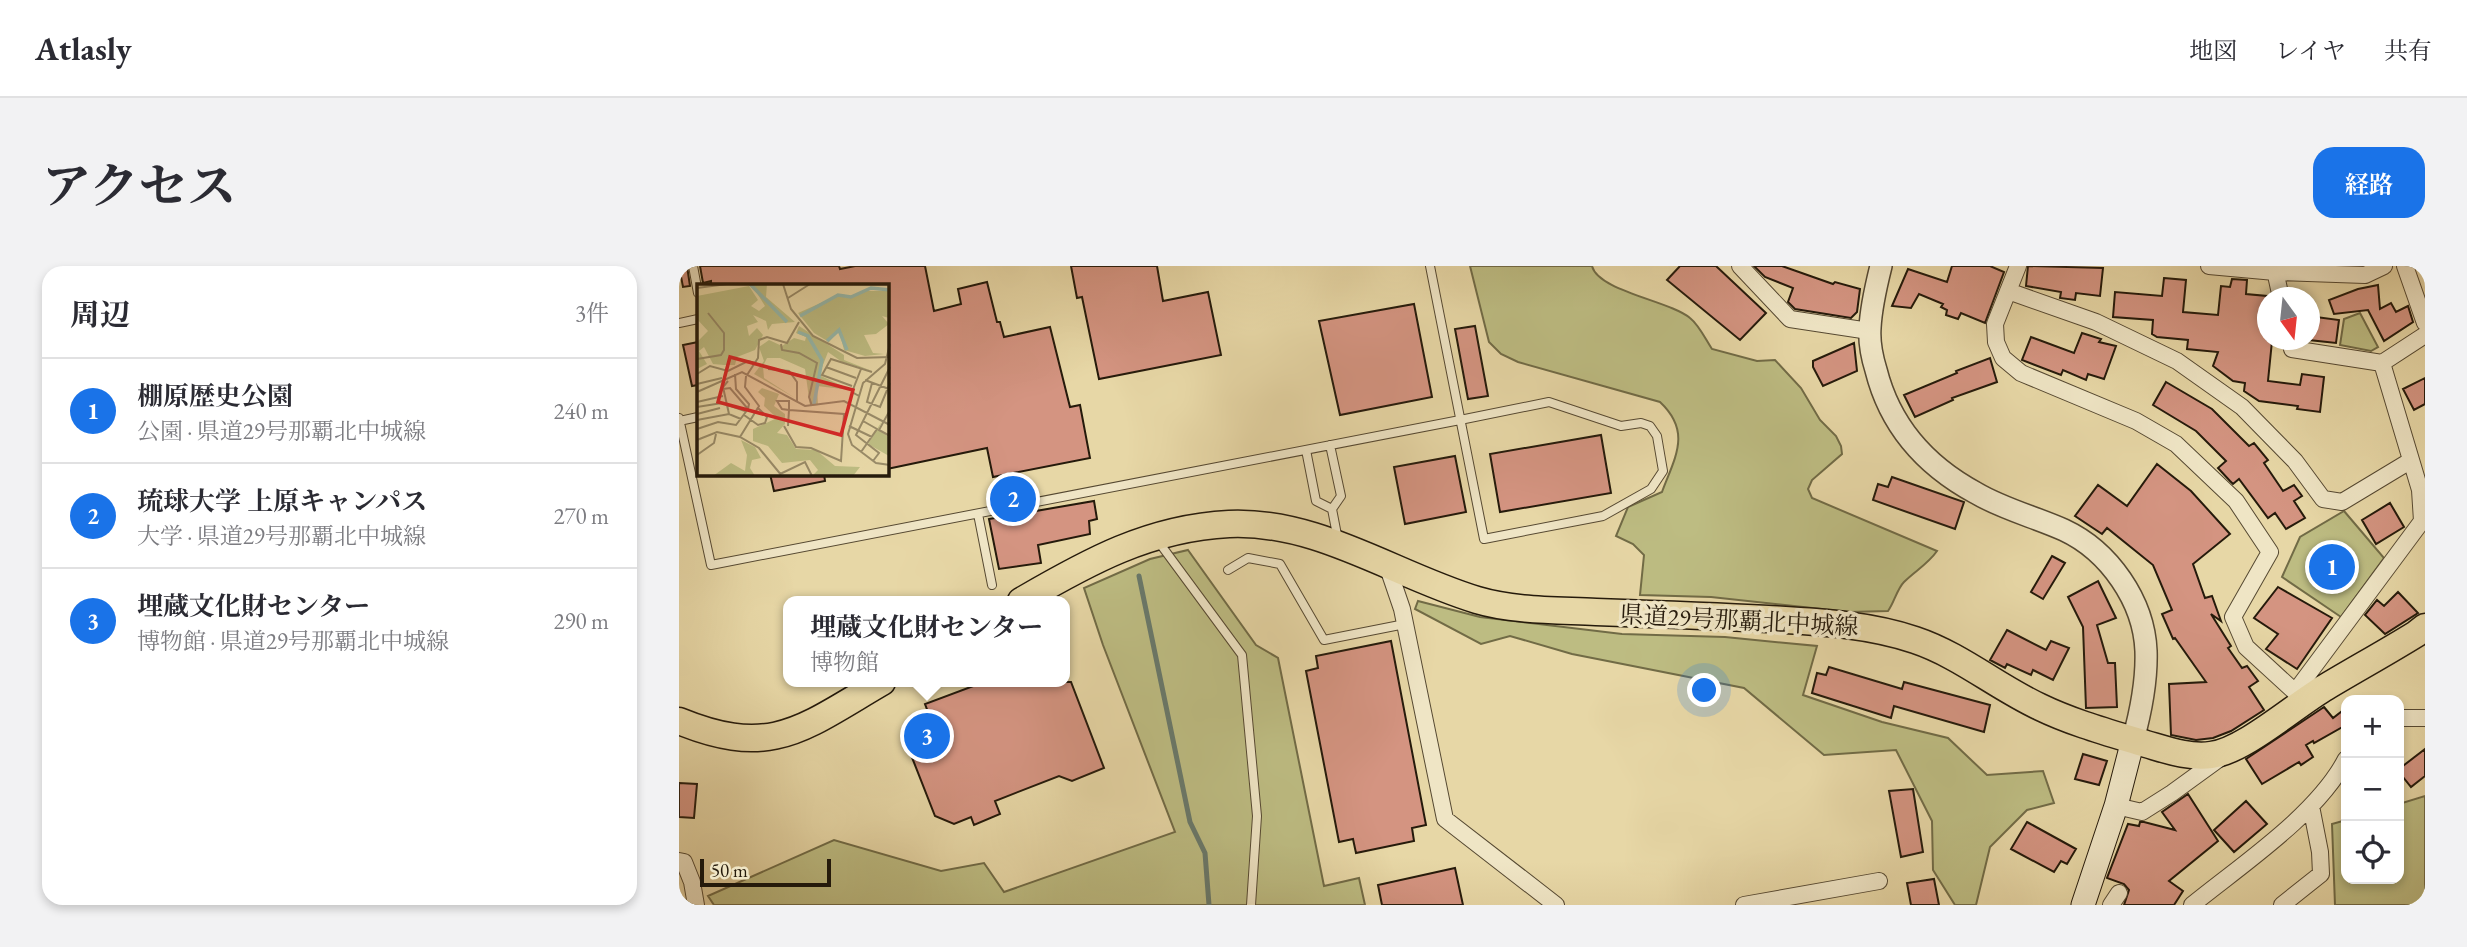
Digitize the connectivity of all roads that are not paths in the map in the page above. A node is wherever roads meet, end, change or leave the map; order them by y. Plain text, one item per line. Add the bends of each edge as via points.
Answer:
1 (693, 266) edge
2 (1430, 266) edge
3 (1740, 266) edge
4 (1881, 266) edge
5 (2018, 266) edge
6 (2209, 266) edge
7 (2384, 266) edge
8 (2405, 266) edge
9 (2274, 269) edge
10 (2278, 287) edge
11 (697, 288) edge
12 (2008, 291) junction
13 (697, 319) edge
14 (679, 323) edge
15 (2425, 323) edge
16 (1869, 331) junction
17 (2425, 335) edge
18 (2298, 350) edge
19 (2382, 363) junction
20 (697, 417) edge
21 (679, 420) edge
22 (1461, 420) junction
23 (1330, 445) junction
24 (1306, 450) junction
25 (2410, 461) junction
26 (1332, 509) junction
27 (978, 514) junction
28 (1155, 536) junction
29 (1338, 544) junction
30 (1387, 565) junction
31 (1228, 570) dead end
32 (992, 585) dead end
33 (1030, 596) edge
34 (1405, 624) junction
35 (2425, 627) edge
36 (873, 687) edge
37 (2298, 697) junction
38 (2404, 718) edge
39 (2425, 718) edge
40 (679, 721) edge
41 (2133, 740) junction
42 (2231, 751) junction
43 (2341, 769) edge
44 (2116, 806) junction
45 (2311, 806) junction
46 (679, 861) edge
47 (1879, 881) dead end
48 (696, 905) edge
49 (1251, 905) edge
50 (1556, 905) edge
51 (1744, 905) edge
52 (2083, 905) edge
53 (2192, 905) edge
54 (2282, 905) edge

1 - 11 lane
2 - 22 lane
3 - 16 street via 1790,319
4 - 16 street
5 - 12 street
6 - 9 street
7 - 9 street via 2365,275
8 - 15 street
9 - 10 street
12 - 25 street via 2096,322 2177,361 2242,407 2295,461 2323,499 2342,502
12 - 37 street via 1995,324 2003,358 2021,373 2136,421 2176,444 2236,502 2270,552 2233,617 2246,647
13 - 14 lane
16 - 41 street via 1881,389 1914,446 1943,473 1978,494 2066,531 2096,550 2116,571 2138,614 2146,650 2143,696
17 - 19 street
18 - 19 street
19 - 25 street
20 - 21 lane
21 - 27 lane via 711,565
22 - 22 lane via 1549,402 1621,426 1641,423 1657,436 1663,471 1651,489 1603,516 1484,539
22 - 23 lane
23 - 24 lane
23 - 26 lane via 1341,496
24 - 26 lane via 1316,501
24 - 27 lane
25 - 37 street via 2420,491 2422,521
26 - 29 lane
27 - 32 lane
28 - 29 main road, 県道29号那覇北中城線 via 1232,524 1290,529
28 - 33 main road, 県道29号那覇北中城線 via 1126,545
28 - 49 lane via 1242,656 1257,816
29 - 30 main road, 県道29号那覇北中城線
30 - 34 street
30 - 41 main road, 県道29号那覇北中城線 via 1481,601 1516,606 1810,621 1892,632 1947,653 2041,708
31 - 34 lane via 1248,558 1280,564 1324,640
34 - 50 street via 1445,819
35 - 37 main road, 県道29号那覇北中城線
36 - 40 main road via 785,735 732,738
37 - 42 main road, 県道29号那覇北中城線
38 - 39 street
41 - 42 main road, 県道29号那覇北中城線 via 2194,757
41 - 44 main road
42 - 44 street via 2142,812
43 - 45 street
44 - 52 main road
45 - 53 street
45 - 54 street via 2321,874
46 - 48 street via 684,862 692,882
47 - 51 street

